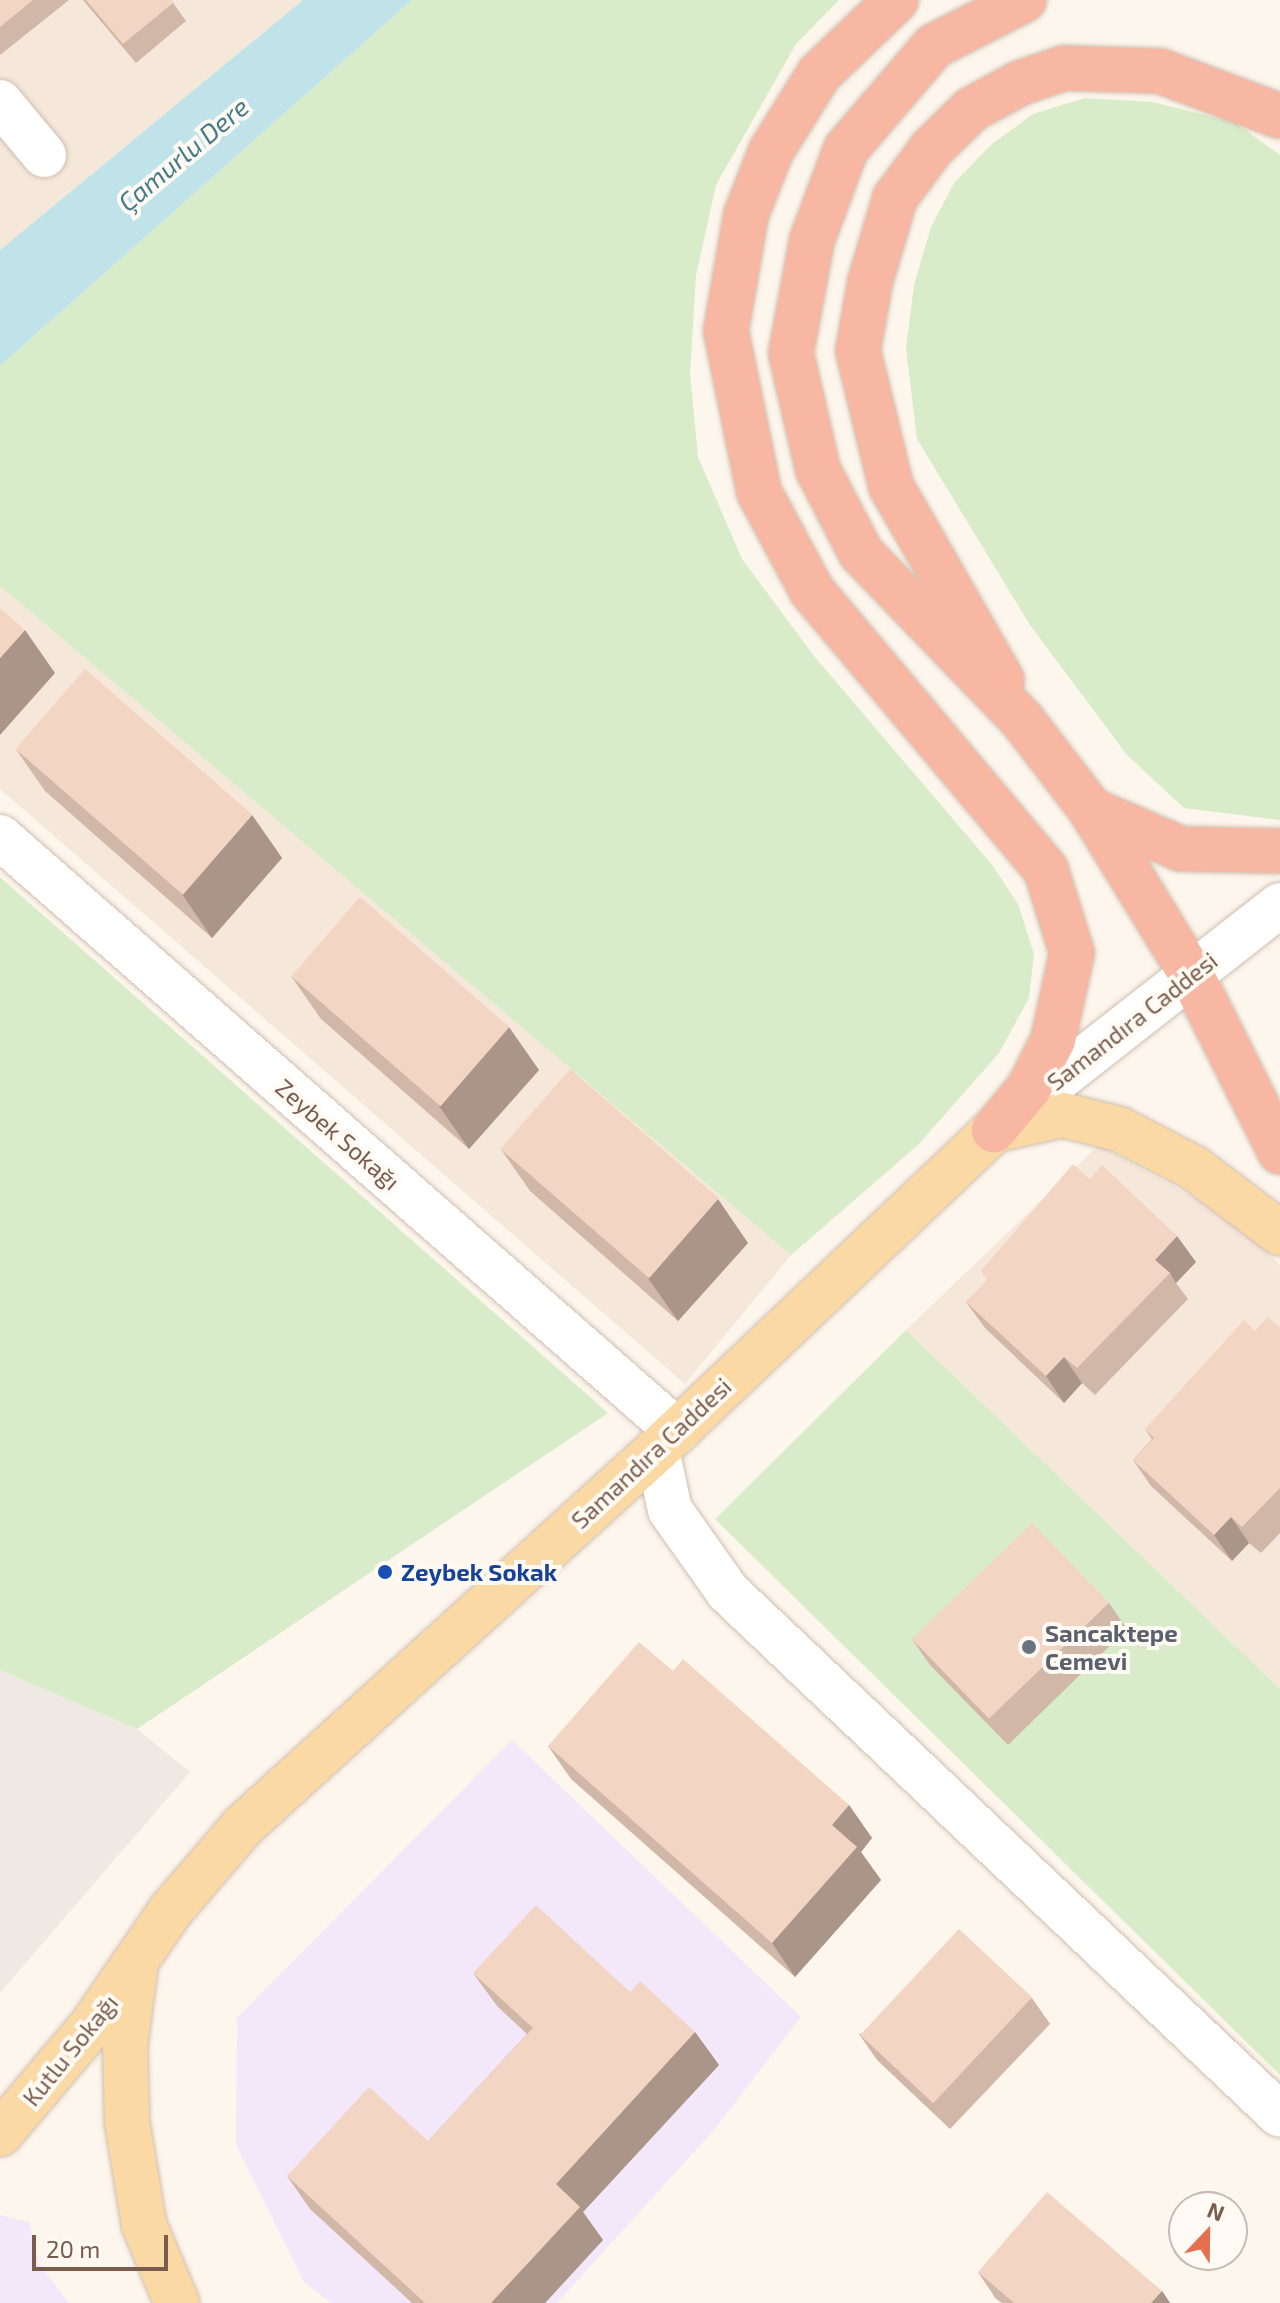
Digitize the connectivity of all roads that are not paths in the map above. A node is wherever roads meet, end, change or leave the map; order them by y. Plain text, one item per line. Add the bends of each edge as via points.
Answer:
1 (896, 0) edge
2 (1024, 0) edge
3 (0, 102) edge
4 (1280, 116) edge
5 (44, 155) dead end
6 (1023, 721) junction
7 (1091, 810) junction
8 (0, 837) edge
9 (1280, 851) edge
10 (1280, 905) edge
11 (1191, 974) junction
12 (994, 1130) junction
13 (1280, 1152) edge
14 (1280, 1233) edge
15 (667, 1440) junction
16 (136, 1963) junction
17 (1280, 2115) edge
18 (0, 2134) edge
19 (177, 2303) edge

1 - 12 highway via 819,74 771,151 746,215 726,331 737,407 759,492 812,591 1046,870 1072,953 1053,1040 1029,1088
2 - 6 highway via 934,46 846,149 812,240 791,353 818,470 861,553
3 - 5 street
4 - 6 highway via 1160,71 1064,68 1020,83 972,109 932,148 895,198 870,282 858,351 887,471
6 - 7 highway
7 - 9 highway via 1181,849
7 - 11 highway
8 - 15 street, Zeybek Sokağı
10 - 11 street, Samandıra Caddesi
11 - 12 street, Samandıra Caddesi
11 - 13 highway
12 - 14 main road via 1063,1115 1119,1129 1194,1168
12 - 15 main road, Samandıra Caddesi
15 - 16 main road, Samandıra Caddesi via 243,1826 199,1875
15 - 17 street via 670,1510 728,1592
16 - 18 main road, Kutlu Sokağı via 53,2075
16 - 19 main road, Samandıra Caddesi via 125,2046 127,2122 144,2225

